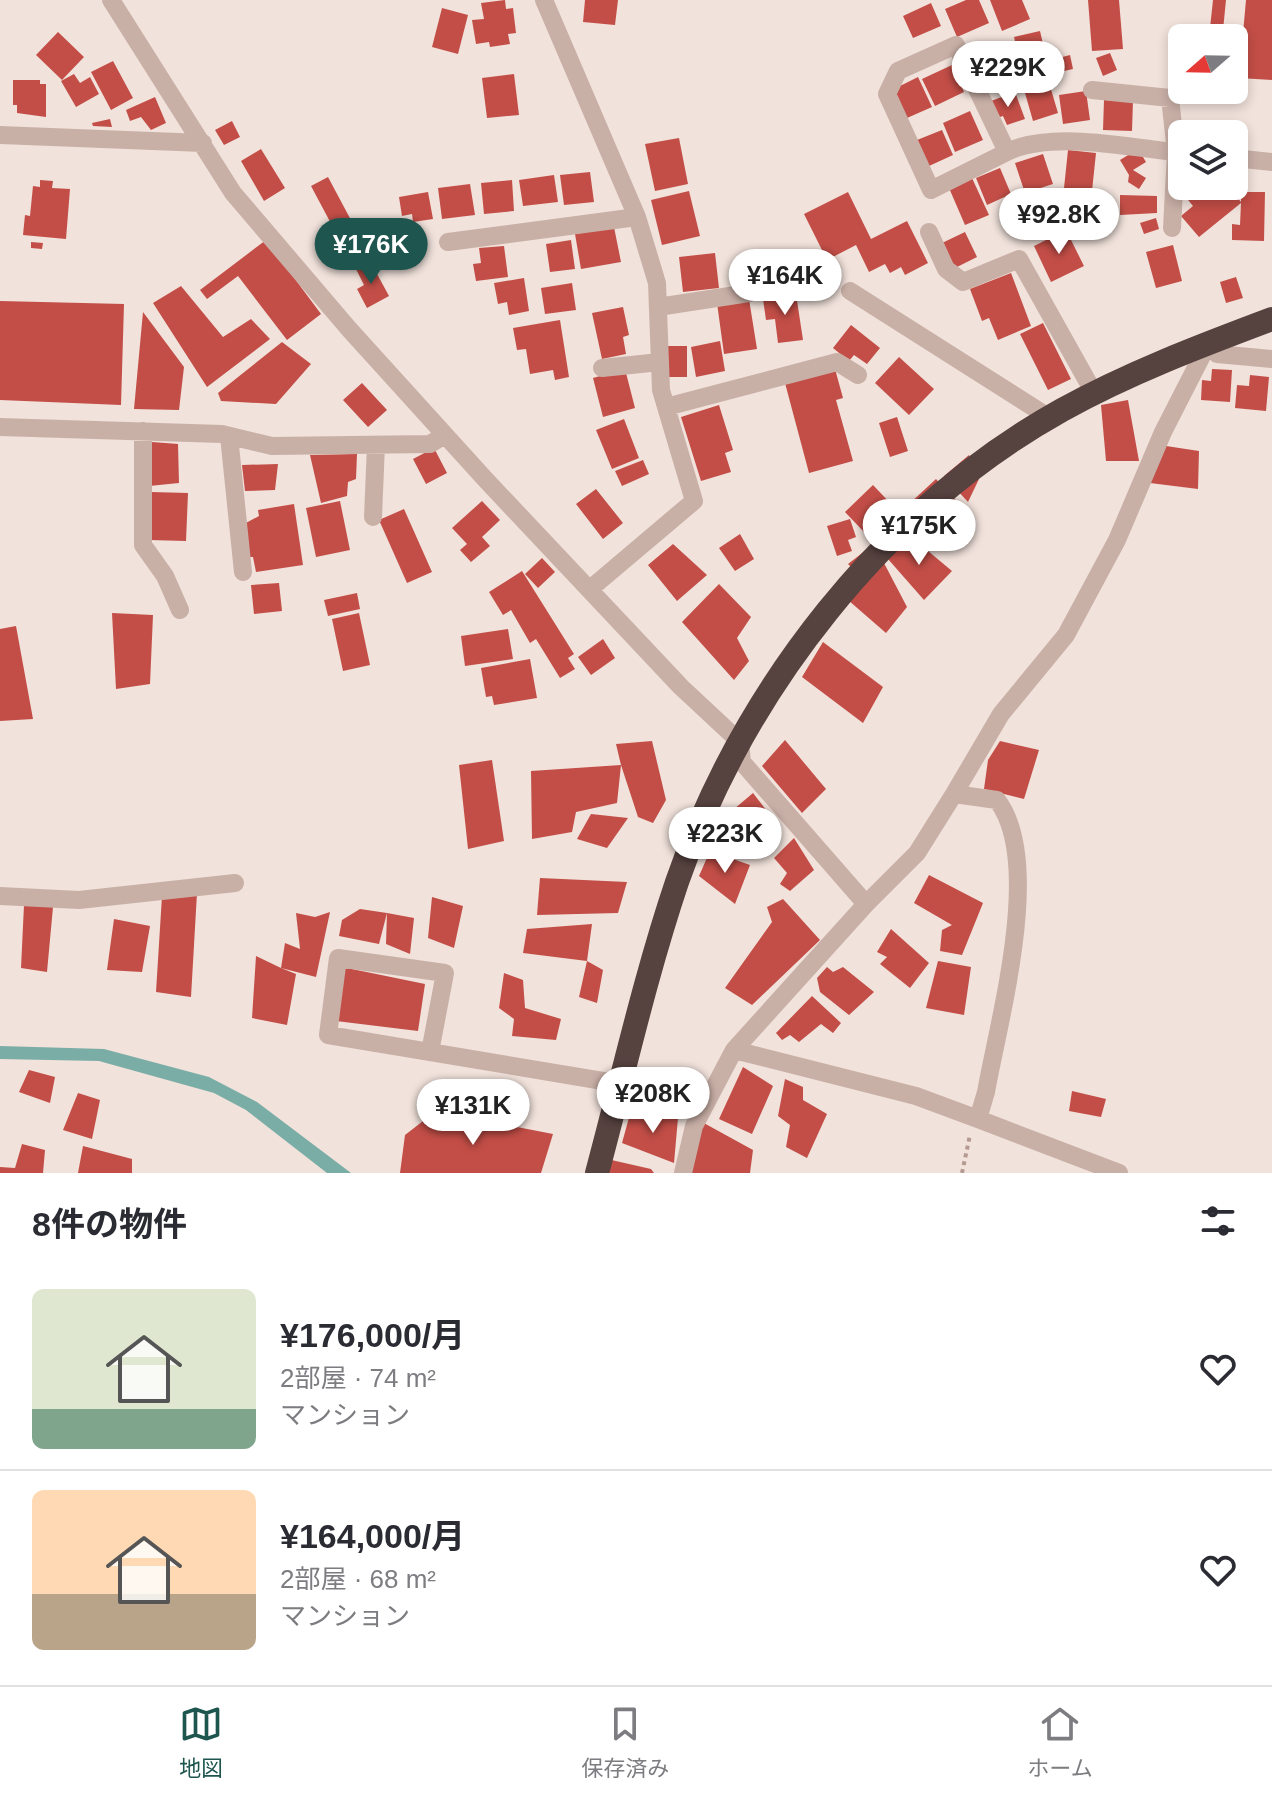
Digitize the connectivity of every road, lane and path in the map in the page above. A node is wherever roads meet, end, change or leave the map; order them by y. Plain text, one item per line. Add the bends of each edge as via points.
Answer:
1 (111, 0) edge
2 (544, 0) edge
3 (1092, 90) dead end
4 (1174, 120) edge
5 (0, 135) edge
6 (203, 143) junction
7 (1168, 151) edge
8 (1007, 152) junction
9 (1248, 159) edge
10 (1272, 162) edge
11 (1175, 200) edge
12 (637, 217) junction
13 (1172, 228) dead end
14 (929, 232) dead end
15 (448, 242) dead end
16 (850, 291) dead end
17 (749, 293) dead end
18 (658, 307) junction
19 (1272, 319) edge
20 (1208, 344) junction
21 (1272, 359) edge
22 (660, 362) junction
23 (602, 368) dead end
24 (858, 375) dead end
25 (1094, 393) junction
26 (666, 407) junction
27 (1050, 418) junction
28 (0, 427) edge
29 (143, 431) junction
30 (445, 435) junction
31 (229, 436) junction
32 (376, 445) junction
33 (373, 517) dead end
34 (243, 572) dead end
35 (590, 589) junction
36 (180, 610) dead end
37 (740, 742) junction
38 (954, 794) junction
39 (235, 883) dead end
40 (0, 896) edge
41 (866, 904) junction
42 (734, 1050) junction
43 (430, 1052) junction
44 (621, 1084) junction
45 (978, 1119) junction
46 (597, 1173) edge
47 (683, 1173) edge
48 (962, 1173) edge
49 (1119, 1173) edge

1 - 6 street
2 - 12 street
3 - 4 street via 1170,98
5 - 6 street
6 - 30 street via 233,193
7 - 8 street via 1077,142
8 - 8 street via 931,190 887,94 898,71 956,45
9 - 10 street
11 - 13 street
12 - 15 street
12 - 18 street via 657,283
14 - 25 street via 946,269 963,282 1019,259
16 - 27 street
17 - 18 street
18 - 22 street
19 - 20 highway
20 - 21 street via 1217,354
20 - 25 highway
20 - 38 street via 1117,540 1066,635 1001,714
22 - 23 street
22 - 26 street
24 - 26 street via 837,362
25 - 27 highway
26 - 35 street via 694,501
27 - 37 highway via 916,515 861,572 799,649
28 - 29 street
29 - 31 street
29 - 36 street via 143,545
30 - 32 street via 430,444
30 - 35 street
31 - 32 street via 272,446
31 - 34 street
32 - 33 street
35 - 37 street
37 - 41 street via 742,762
37 - 44 highway via 678,882
38 - 41 street via 917,853
38 - 45 street via 997,800 1009,816 1018,859 1017,915
39 - 40 street via 79,900
41 - 42 street
42 - 45 street via 916,1096
42 - 47 street via 694,1126
43 - 43 street via 328,1035 338,958 445,973
43 - 44 street
44 - 46 highway
45 - 48 path
45 - 49 street

